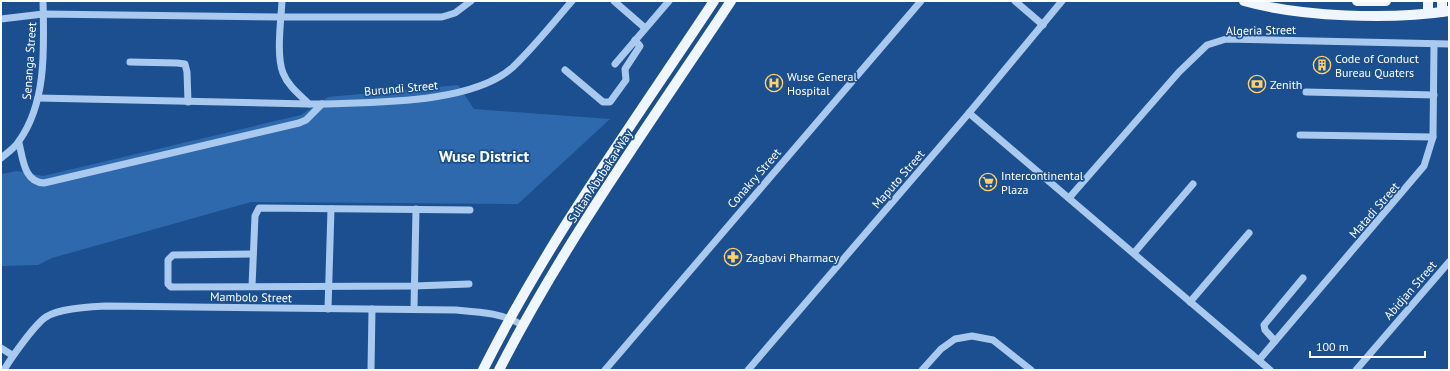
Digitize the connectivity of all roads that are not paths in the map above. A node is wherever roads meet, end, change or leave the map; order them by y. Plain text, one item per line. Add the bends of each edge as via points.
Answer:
1 (43, 1) edge
2 (282, 1) edge
3 (471, 1) edge
4 (572, 1) edge
5 (614, 1) edge
6 (669, 1) edge
7 (714, 1) edge
8 (731, 1) edge
9 (921, 1) edge
10 (1015, 1) edge
11 (1062, 1) edge
12 (1244, 1) edge
13 (1358, 1) edge
14 (1386, 1) edge
15 (1428, 1) edge
16 (1442, 1) edge
17 (1446, 11) edge
18 (1428, 13) junction
19 (43, 14) junction
20 (281, 17) junction
21 (1, 19) edge
22 (1043, 25) junction
23 (645, 28) junction
24 (635, 40) junction
25 (1434, 44) junction
26 (1449, 44) edge
27 (130, 62) dead end
28 (615, 64) dead end
29 (565, 70) dead end
30 (1306, 92) dead end
31 (1434, 95) junction
32 (38, 98) junction
33 (188, 102) junction
34 (309, 104) junction
35 (322, 104) junction
36 (969, 113) junction
37 (1300, 135) dead end
38 (1433, 138) junction
39 (19, 143) junction
40 (1, 158) edge
41 (1193, 184) dead end
42 (1069, 198) junction
43 (331, 209) junction
44 (416, 209) junction
45 (470, 210) dead end
46 (1249, 233) dead end
47 (1134, 253) junction
48 (253, 254) junction
49 (1449, 262) edge
50 (1303, 278) dead end
51 (469, 284) dead end
52 (252, 286) junction
53 (329, 286) junction
54 (414, 286) junction
55 (1190, 302) junction
56 (328, 309) junction
57 (414, 309) junction
58 (372, 310) junction
59 (509, 318) junction
60 (522, 325) junction
61 (1275, 341) junction
62 (1, 348) edge
63 (12, 355) junction
64 (1259, 360) junction
65 (4, 370) edge
66 (370, 370) edge
67 (483, 370) edge
68 (499, 370) edge
69 (604, 370) edge
70 (748, 370) edge
71 (922, 370) edge
72 (1031, 370) edge
73 (1270, 370) edge
74 (1356, 370) edge

1 - 19 street, Senanga Street
2 - 20 street
3 - 20 street via 455,13 442,18
4 - 35 street, Burundi Street via 512,67 494,80 471,90 441,96
5 - 23 street
6 - 23 street
7 - 59 main road, Sultan Abubakar Way via 576,209
8 - 60 main road, Sultan Abubakar Way via 593,209
9 - 69 street, Conakry Street
10 - 22 street
11 - 22 street, Maputo Street
12 - 18 main road via 1324,14
13 - 14 main road
15 - 18 main road
16 - 17 main road
17 - 18 main road
19 - 20 street
19 - 21 street
19 - 32 street, Senanga Street via 42,68
20 - 34 street via 280,57 283,73 290,86
22 - 36 street, Maputo Street
23 - 24 street
24 - 28 street
24 - 29 street via 640,46 625,69 626,80 610,102 603,102
25 - 26 street, Algeria Street
25 - 31 street, Matadi Street
25 - 42 street, Algeria Street via 1226,39 1207,45 1179,72
27 - 33 street via 185,64
30 - 31 street
31 - 38 street, Matadi Street
32 - 33 street, Burundi Street
32 - 39 street, Senanga Street via 31,121
33 - 34 street, Burundi Street
34 - 35 street, Burundi Street
35 - 39 street via 300,123 44,183 38,183 29,176
36 - 42 street
36 - 70 street, Maputo Street
37 - 38 street
38 - 61 street, Matadi Street via 1429,156 1418,175
39 - 40 street, Senanga Street
41 - 47 street
42 - 47 street
43 - 44 street
43 - 48 street via 259,208 255,216
43 - 53 street
44 - 45 street
44 - 54 street
46 - 55 street
47 - 55 street
48 - 52 street
48 - 52 street via 173,255 168,260 168,281 171,286
49 - 74 street, Abidjan Street
50 - 61 street via 1264,325 1265,330
51 - 54 street
52 - 53 street
53 - 54 street
53 - 56 street
54 - 57 street
55 - 64 street
56 - 58 street, Mambolo Street
56 - 63 street, Mambolo Street via 106,306 80,308 46,317
57 - 58 street, Mambolo Street
57 - 59 street, Mambolo Street via 482,312
58 - 66 street
59 - 60 street, Mambolo Street
59 - 67 main road, Sultan Abubakar Way
60 - 68 main road, Sultan Abubakar Way
61 - 64 street, Matadi Street
62 - 63 street
63 - 65 street, Mambolo Street
64 - 73 street
71 - 72 street via 941,349 955,339 972,336 993,340

